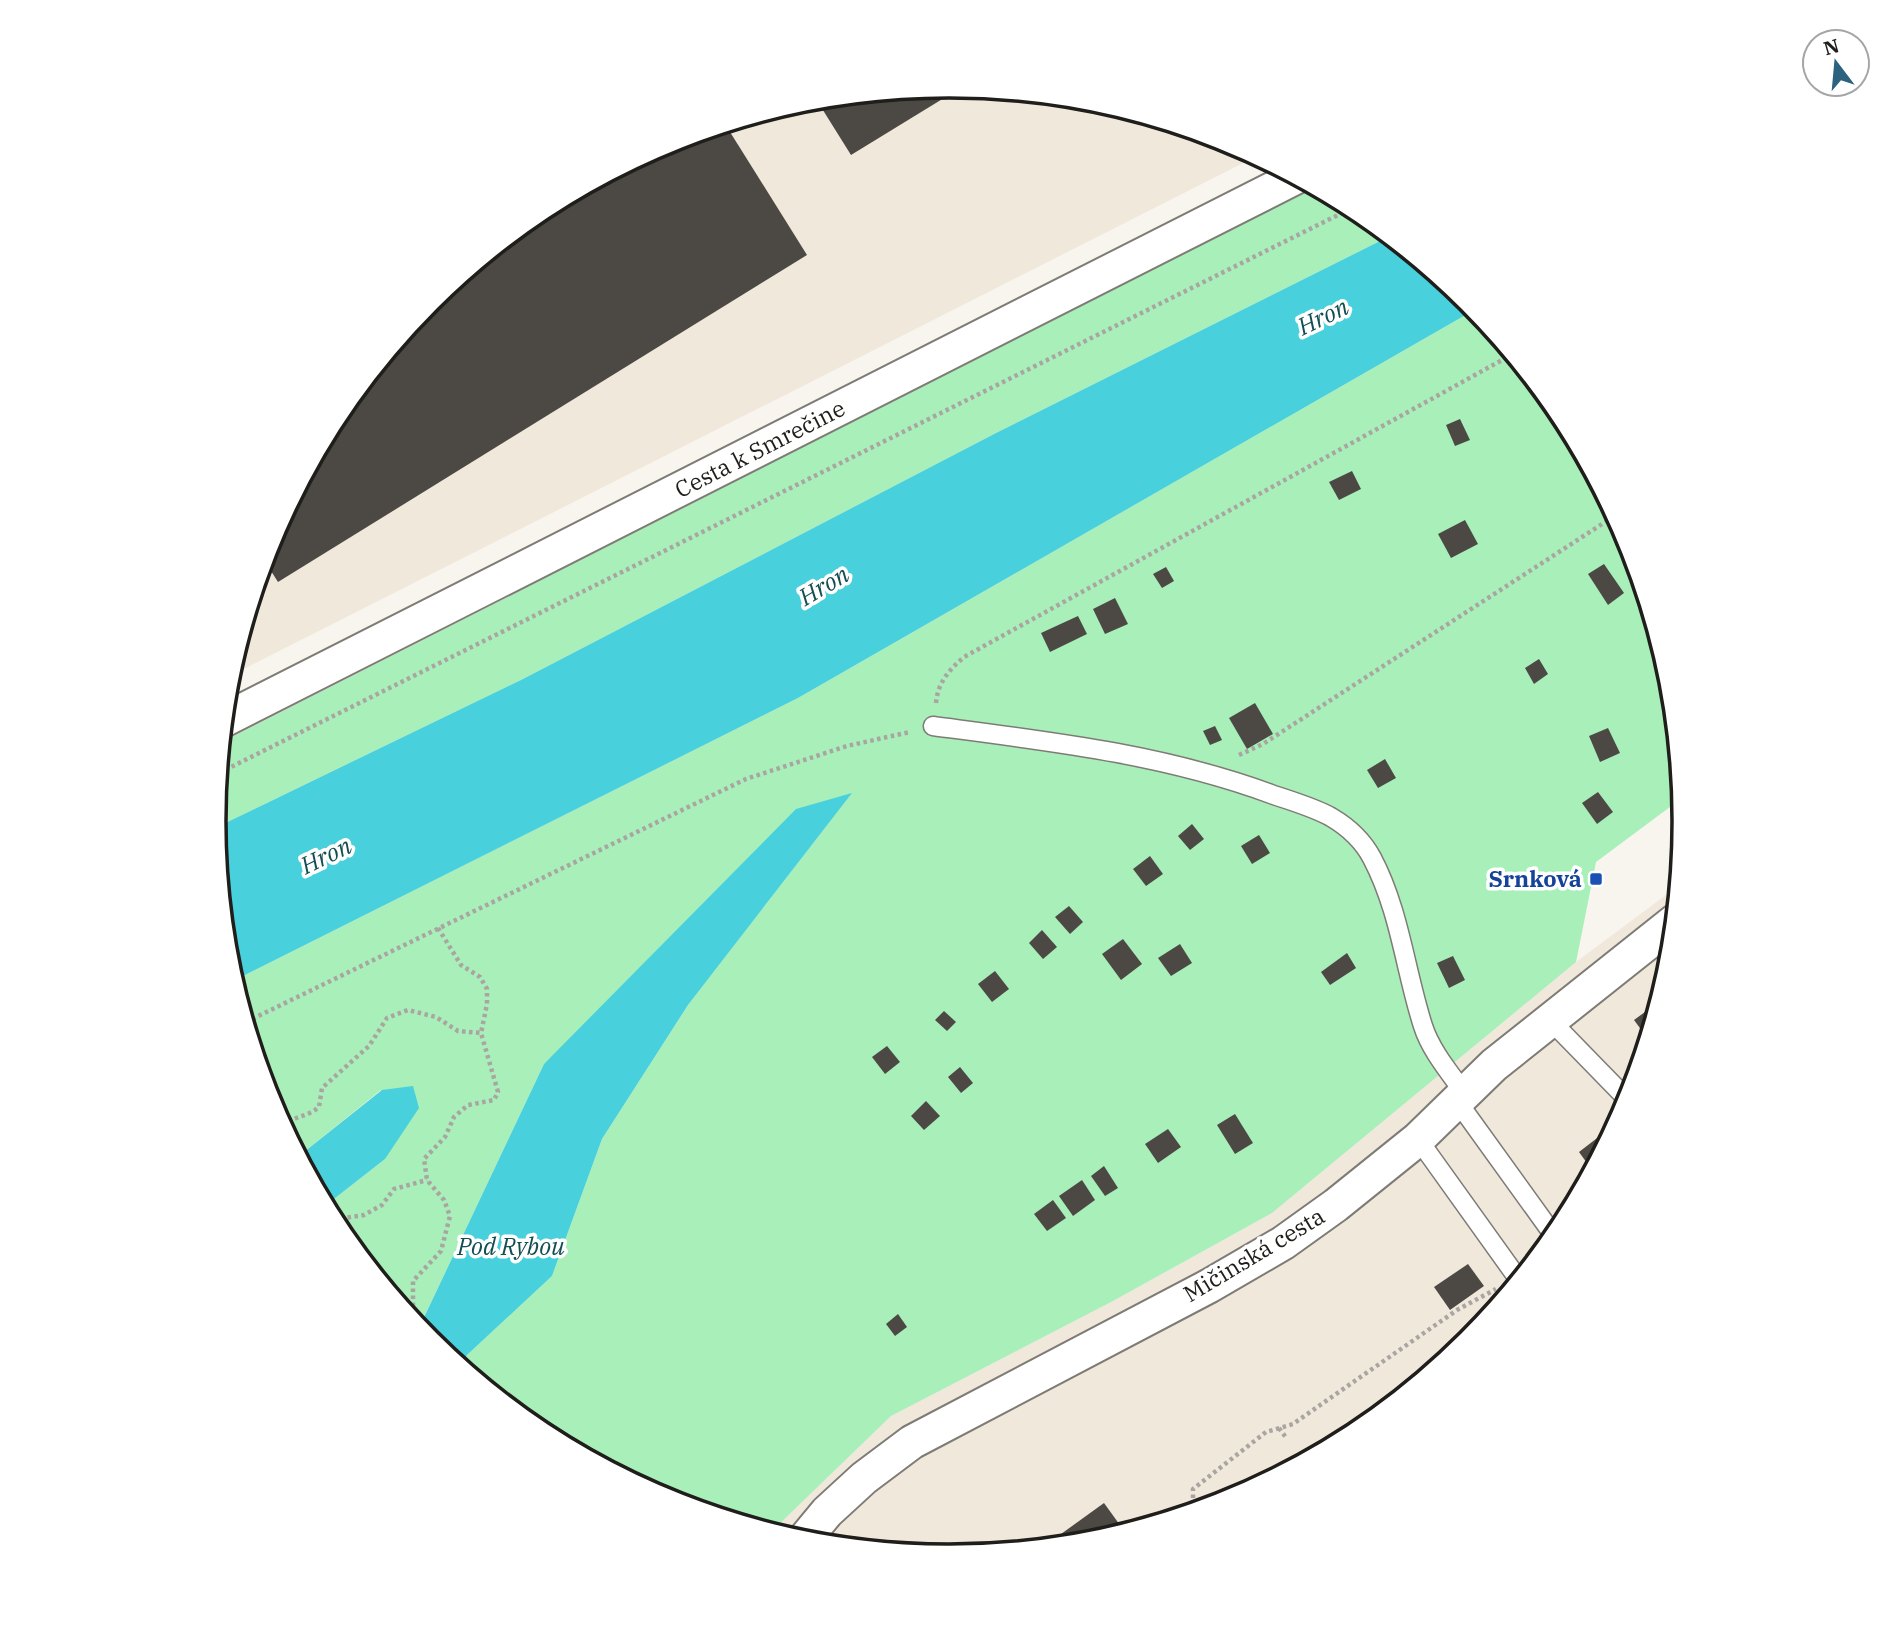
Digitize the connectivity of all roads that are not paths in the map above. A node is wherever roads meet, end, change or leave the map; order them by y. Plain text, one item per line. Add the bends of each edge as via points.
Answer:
1 (1286, 182) edge
2 (235, 714) edge
3 (933, 726) road end
4 (1664, 930) edge
5 (1550, 1020) junction
6 (1620, 1091) edge
7 (1461, 1097) junction
8 (1418, 1139) junction
9 (1548, 1227) edge
10 (1514, 1272) edge
11 (812, 1531) edge

1 - 2 street, Cesta k Smrečine
3 - 7 lane via 1180,766 1331,817 1357,837 1371,857 1390,901 1423,1028
4 - 5 street, Mičinská cesta
5 - 6 lane
5 - 7 street, Mičinská cesta
7 - 8 street, Mičinská cesta
7 - 9 lane
8 - 10 lane
8 - 11 street, Mičinská cesta via 1283,1242 1209,1286 912,1442 864,1478

